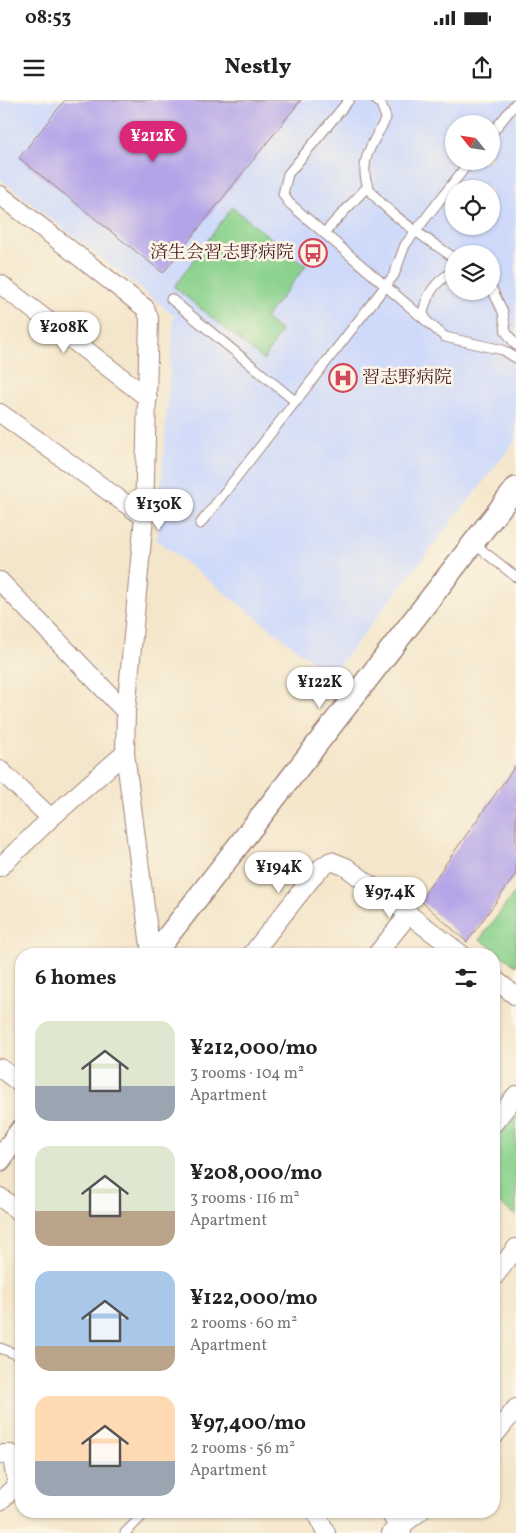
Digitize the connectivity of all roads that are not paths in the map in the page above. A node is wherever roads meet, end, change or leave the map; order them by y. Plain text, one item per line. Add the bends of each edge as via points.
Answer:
1 (349, 100) edge
2 (376, 100) edge
3 (516, 103) edge
4 (500, 123) edge
5 (463, 170) edge
6 (368, 186) junction
7 (0, 195) edge
8 (416, 230) junction
9 (324, 233) junction
10 (445, 251) edge
11 (445, 277) edge
12 (0, 284) edge
13 (386, 285) junction
14 (171, 300) dead end
15 (498, 300) edge
16 (428, 322) junction
17 (516, 345) edge
18 (516, 358) edge
19 (148, 398) junction
20 (296, 402) junction
21 (0, 414) edge
22 (516, 488) edge
23 (144, 517) junction
24 (200, 524) dead end
25 (473, 543) junction
26 (515, 575) edge
27 (0, 581) edge
28 (126, 712) junction
29 (125, 753) junction
30 (0, 770) edge
31 (51, 818) junction
32 (0, 867) edge
33 (409, 914) junction
34 (151, 948) edge
35 (157, 948) edge
36 (257, 948) edge
37 (382, 948) edge
38 (453, 948) edge
39 (500, 984) edge
40 (516, 996) edge
41 (0, 1068) edge
42 (15, 1079) edge
43 (516, 1095) edge
44 (500, 1116) edge
45 (15, 1139) edge
46 (0, 1160) edge
47 (0, 1197) edge
48 (15, 1208) edge
49 (516, 1248) edge
50 (500, 1269) edge
51 (0, 1348) edge
52 (15, 1354) edge
53 (516, 1408) edge
54 (500, 1428) edge
55 (0, 1454) edge
56 (15, 1475) edge
57 (15, 1487) edge
58 (0, 1501) edge
59 (140, 1518) edge
60 (318, 1518) edge
61 (392, 1518) edge
62 (413, 1518) edge
63 (397, 1531) edge
64 (125, 1533) edge
65 (326, 1533) edge

1 - 9 lane via 288,174 284,185 283,194 288,203
2 - 6 lane via 386,118 367,156 365,172
3 - 4 lane
5 - 8 lane
6 - 8 lane via 377,199
6 - 9 lane
7 - 19 street via 145,308 149,318
8 - 10 lane
8 - 13 lane via 401,252 394,275
9 - 13 lane
11 - 16 lane via 430,292 423,313
12 - 19 street
13 - 16 lane
13 - 20 lane
14 - 20 lane
15 - 17 lane via 504,312 506,332
16 - 18 lane via 445,337 503,350
19 - 23 street
20 - 24 lane
21 - 23 street
22 - 25 street
23 - 28 street
25 - 26 lane
25 - 35 street
27 - 28 street
28 - 29 street
29 - 31 street
29 - 34 street
30 - 31 street
31 - 32 street
33 - 36 street via 346,867 331,861 318,870
33 - 37 street
33 - 38 street
39 - 40 street
41 - 42 street
43 - 44 street
45 - 46 street
47 - 48 street
49 - 50 street
51 - 52 lane
53 - 54 street
55 - 56 street via 11,1454
57 - 58 street
59 - 64 lane
60 - 65 street
61 - 63 street
62 - 63 street

